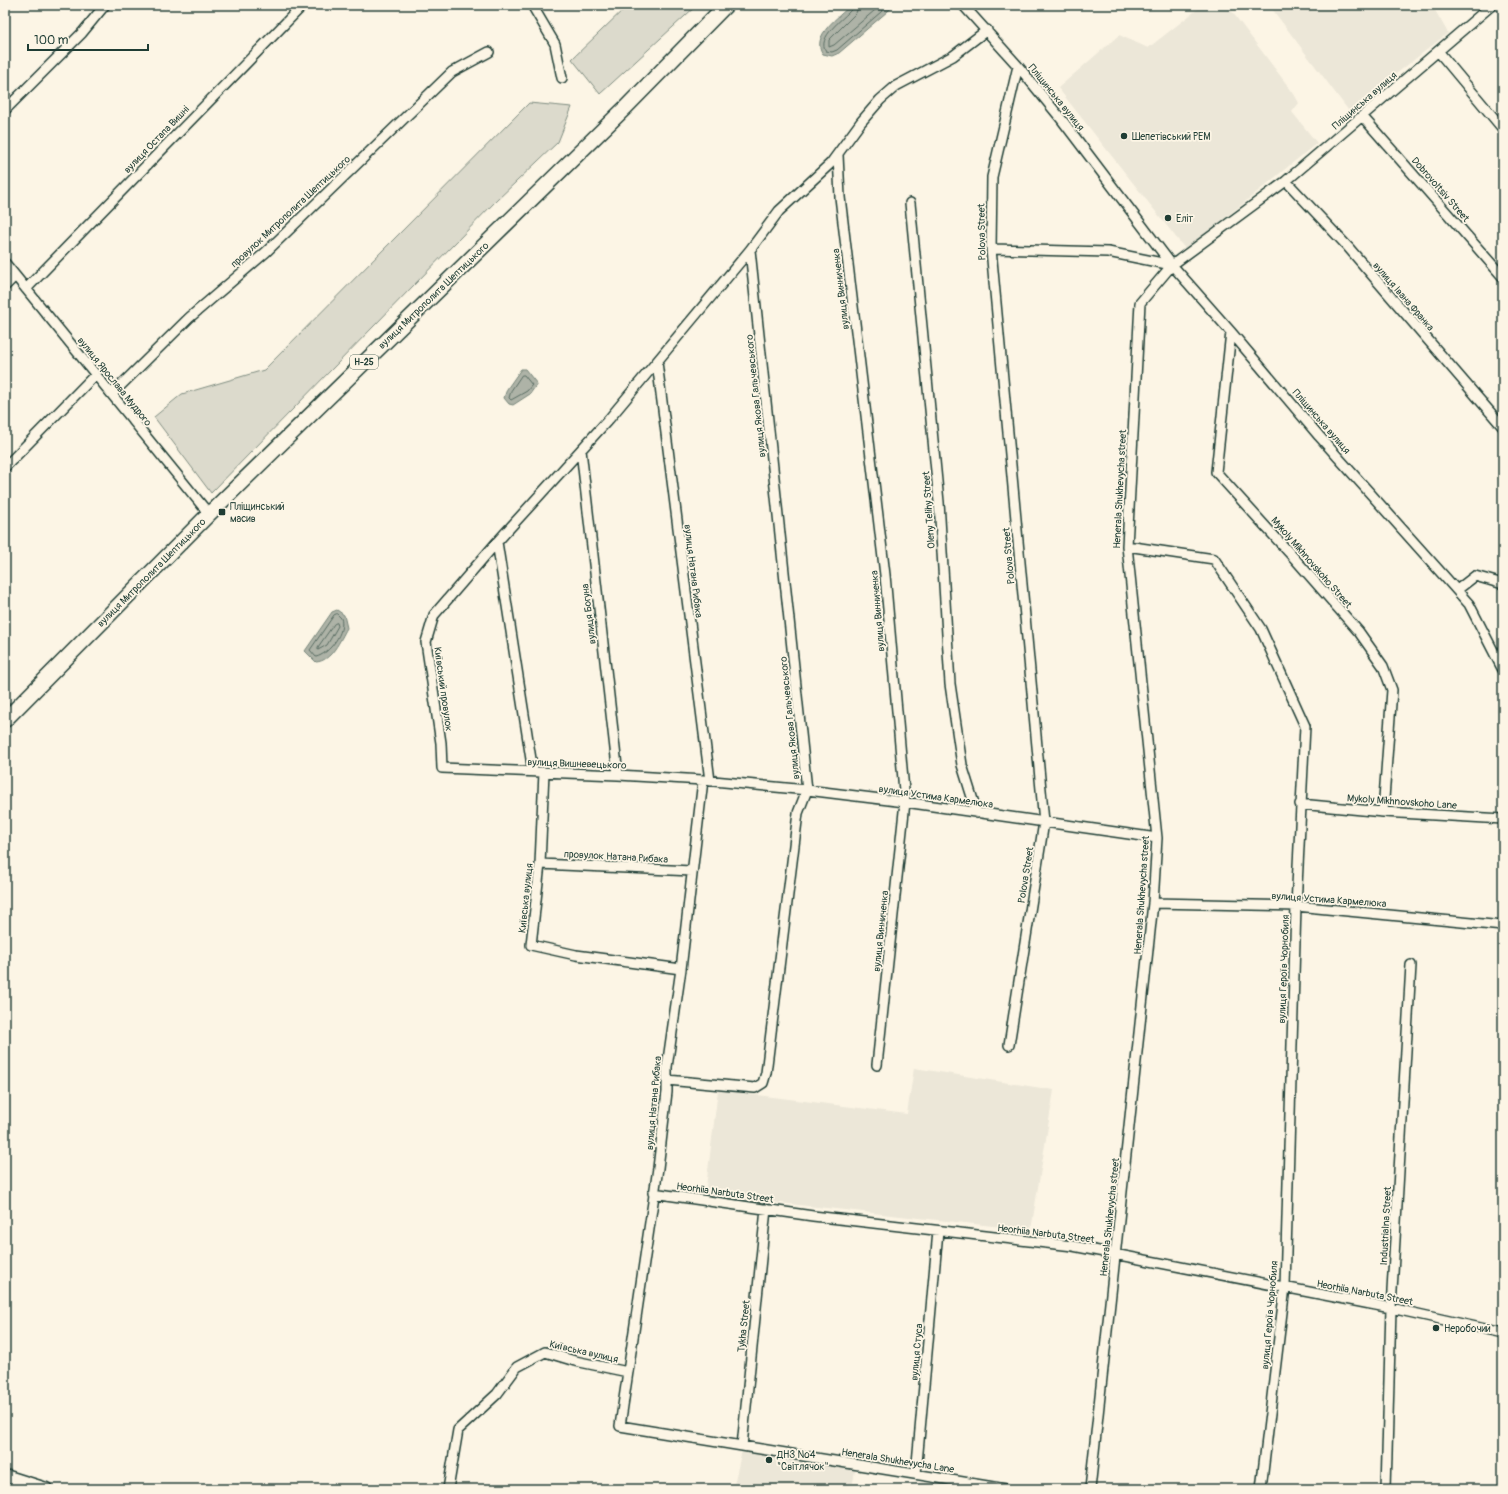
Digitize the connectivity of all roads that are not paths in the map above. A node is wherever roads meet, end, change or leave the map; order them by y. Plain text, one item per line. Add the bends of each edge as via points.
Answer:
1 (106, 5) edge
2 (302, 5) edge
3 (532, 5) edge
4 (726, 5) edge
5 (964, 5) edge
6 (1492, 5) edge
7 (987, 30) junction
8 (1438, 51) junction
9 (489, 52) dead end
10 (1018, 66) junction
11 (562, 78) dead end
12 (5, 110) edge
13 (1362, 116) junction
14 (1503, 129) edge
15 (838, 155) junction
16 (1286, 181) junction
17 (910, 202) dead end
18 (990, 249) junction
19 (750, 250) junction
20 (5, 264) edge
21 (1172, 265) junction
22 (16, 276) junction
23 (1503, 277) edge
24 (5, 286) edge
25 (26, 288) junction
26 (1231, 332) junction
27 (657, 362) junction
28 (95, 375) junction
29 (112, 394) junction
30 (1503, 427) edge
31 (581, 450) junction
32 (5, 467) edge
33 (209, 514) junction
34 (497, 542) junction
35 (1127, 546) junction
36 (1503, 584) edge
37 (1457, 590) junction
38 (1503, 670) edge
39 (5, 720) edge
40 (442, 768) joint
41 (533, 772) junction
42 (544, 772) junction
43 (618, 775) junction
44 (707, 781) junction
45 (808, 790) junction
46 (905, 802) junction
47 (1300, 804) junction
48 (1383, 812) junction
49 (977, 813) junction
50 (1503, 819) edge
51 (1044, 822) junction
52 (1157, 838) junction
53 (540, 864) junction
54 (692, 871) junction
55 (1153, 903) junction
56 (1296, 906) junction
57 (1503, 926) edge
58 (1411, 965) dead end
59 (681, 969) junction
60 (1009, 1045) dead end
61 (876, 1064) dead end
62 (667, 1080) junction
63 (653, 1193) junction
64 (766, 1209) junction
65 (938, 1231) junction
66 (1116, 1253) junction
67 (1285, 1288) junction
68 (1392, 1308) junction
69 (1503, 1333) edge
70 (628, 1372) junction
71 (620, 1426) joint
72 (742, 1446) junction
73 (916, 1474) junction
74 (5, 1476) edge
75 (46, 1489) edge
76 (448, 1489) edge
77 (1006, 1489) edge
78 (1090, 1489) edge
79 (1261, 1489) edge
80 (1386, 1489) edge

1 - 12 street via 82,33
2 - 25 street, вулиця Остапа Вишні
3 - 11 street via 555,44
4 - 33 main road, вулиця Митрополита Шептицького / Н-25 via 626,107
5 - 7 street, Пліщинська вулиця
6 - 8 street, Пліщинська вулиця
7 - 10 street, Пліщинська вулиця
7 - 15 street, Київський провулок via 943,62 887,93 861,122
8 - 13 street, Пліщинська вулиця
8 - 14 street
9 - 29 street, провулок Митрополита Шептицького via 452,72 266,252 189,318
10 - 18 street, Polova Street via 992,177
10 - 21 street, Пліщинська вулиця
13 - 16 street, Пліщинська вулиця
13 - 23 street, Dobrovoltsiv Street
15 - 19 street, Київський провулок via 826,170 779,211
15 - 46 street, вулиця Винниченка via 840,197 885,575
16 - 21 street, Пліщинська вулиця
16 - 30 street, вулиця Івана Франка via 1348,247
17 - 49 street, Oleny Telihy Street via 939,502 950,684 962,765
18 - 21 street via 1108,252
18 - 51 street, Polova Street
19 - 27 street, Київський провулок
19 - 45 street, вулиця Якова Гальчевського
20 - 22 street, вулиця Ярослава Мудрого
21 - 26 street, Пліщинська вулиця
21 - 35 street, Henerala Shukhevycha street via 1140,303
22 - 24 street
22 - 25 street, вулиця Ярослава Мудрого
25 - 28 street, вулиця Ярослава Мудрого
26 - 37 street, Пліщинська вулиця via 1319,436
26 - 48 street, Mykoly Mikhnovskoho Street via 1216,472 1359,632 1383,666 1392,690
27 - 31 street, Київський провулок
27 - 44 street, вулиця Натана Рибака
28 - 29 street, вулиця Ярослава Мудрого
28 - 32 street
29 - 33 street, вулиця Ярослава Мудрого
31 - 34 street, Київський провулок
31 - 43 street, вулиця Богуна
33 - 39 main road, вулиця Митрополита Шептицького / Н-25
34 - 40 street, Київський провулок via 434,615 426,642 441,743
34 - 41 street
35 - 47 street, вулиця Героїв Чорнобиля via 1214,559 1257,622 1305,726
35 - 52 street, Henerala Shukhevycha street
36 - 37 street via 1475,576
37 - 38 street, Пліщинська вулиця via 1469,604
40 - 41 street, вулиця Вишневецького
41 - 42 street, вулиця Вишневецького
42 - 43 street, вулиця Вишневецького
42 - 53 street, Київська вулиця
43 - 44 street, вулиця Вишневецького
44 - 45 street, вулиця Устима Кармелюка
44 - 54 street, вулиця Натана Рибака
45 - 46 street, вулиця Устима Кармелюка
45 - 62 street, вулиця Якова Гальчевського via 798,813 763,1083 755,1088
46 - 49 street, вулиця Устима Кармелюка
46 - 61 street, вулиця Винниченка
47 - 48 street, Mykoly Mikhnovskoho Lane
47 - 56 street, вулиця Героїв Чорнобиля
48 - 50 street, Mykoly Mikhnovskoho Lane
49 - 51 street, вулиця Устима Кармелюка
51 - 52 street, вулиця Устима Кармелюка
51 - 60 street, Polova Street
52 - 55 street, Henerala Shukhevycha street
53 - 54 street, провулок Натана Рибака
53 - 59 street, Київська вулиця via 531,946 576,955
54 - 59 street, вулиця Натана Рибака
55 - 56 street, вулиця Устима Кармелюка
55 - 66 street, Henerala Shukhevycha street
56 - 57 street, вулиця Устима Кармелюка
56 - 67 street, вулиця Героїв Чорнобиля
58 - 68 street, Industrialna Street
59 - 62 street, вулиця Натана Рибака
62 - 63 street, вулиця Натана Рибака
63 - 64 street, Heorhiia Narbuta Street
63 - 70 street, вулиця Натана Рибака
64 - 65 street, Heorhiia Narbuta Street
64 - 72 street, Tykha Street
65 - 66 street, Heorhiia Narbuta Street
65 - 73 street, вулиця Стуса
66 - 67 street, Heorhiia Narbuta Street
66 - 78 street, Henerala Shukhevycha street
67 - 68 street, Heorhiia Narbuta Street
67 - 79 street, вулиця Героїв Чорнобиля
68 - 69 street, Heorhiia Narbuta Street
68 - 80 street, Industrialna Street
70 - 71 street, вулиця Натана Рибака
70 - 76 street, Київська вулиця via 545,1352 524,1362 517,1367 497,1394 458,1430
71 - 72 street, Henerala Shukhevycha Lane
72 - 73 street, Henerala Shukhevycha Lane
73 - 77 street, Henerala Shukhevycha Lane
74 - 75 main road

